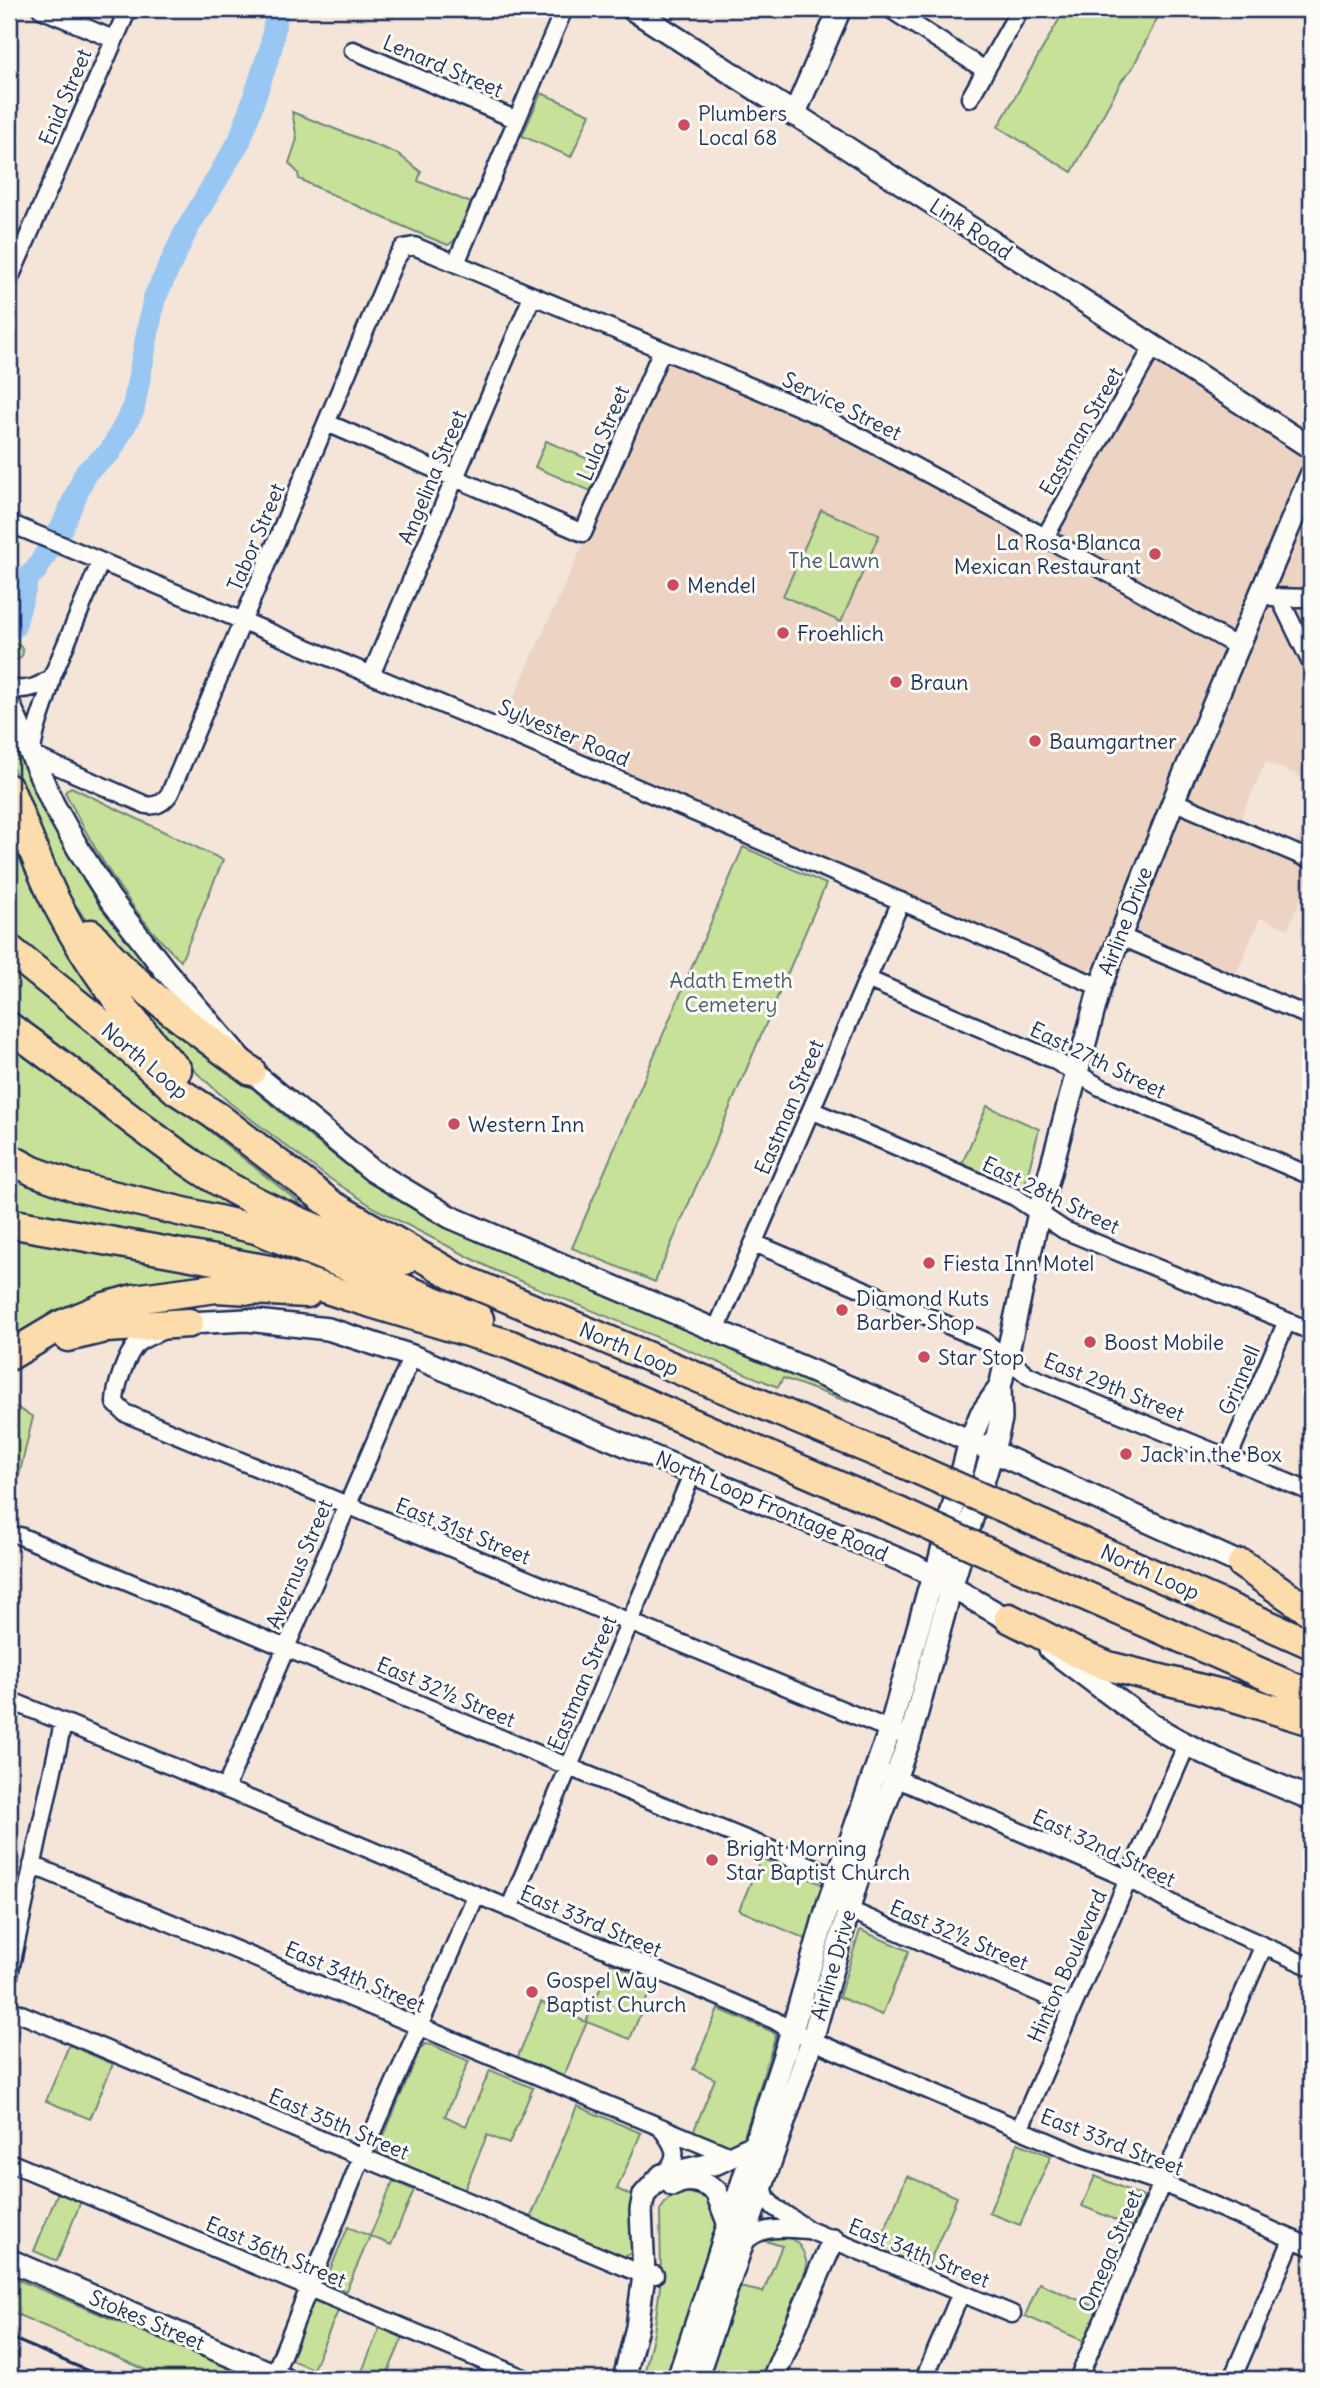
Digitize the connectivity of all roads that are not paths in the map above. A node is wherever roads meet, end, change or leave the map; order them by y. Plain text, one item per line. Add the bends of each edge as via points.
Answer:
1 (41, 9) edge
2 (128, 9) edge
3 (564, 9) edge
4 (632, 9) edge
5 (840, 9) edge
6 (890, 9) edge
7 (1020, 9) edge
8 (911, 14) edge
9 (654, 15) edge
10 (113, 39) junction
11 (353, 51) dead end
12 (985, 71) junction
13 (970, 98) dead end
14 (794, 115) junction
15 (517, 120) junction
16 (407, 246) joint
17 (12, 263) edge
18 (456, 263) junction
19 (9, 281) edge
20 (532, 297) junction
21 (1153, 346) junction
22 (662, 350) junction
23 (327, 424) junction
24 (1311, 449) edge
25 (1311, 475) edge
26 (455, 479) junction
27 (13, 525) edge
28 (1045, 537) junction
29 (92, 559) junction
30 (1270, 597) junction
31 (1310, 598) edge
32 (243, 622) junction
33 (1298, 635) junction
34 (1238, 647) junction
35 (1311, 663) edge
36 (371, 674) junction
37 (52, 677) junction
38 (9, 688) edge
39 (9, 704) edge
40 (33, 755) junction
41 (9, 789) edge
42 (1173, 801) junction
43 (30, 838) junction
44 (1311, 860) edge
45 (901, 901) junction
46 (1119, 936) junction
47 (9, 949) edge
48 (867, 979) junction
49 (1100, 987) junction
50 (1311, 1017) edge
51 (9, 1027) edge
52 (251, 1071) junction
53 (1076, 1073) junction
54 (811, 1110) junction
55 (218, 1117) junction
56 (9, 1158) edge
57 (1311, 1176) edge
58 (1040, 1213) junction
59 (9, 1223) edge
60 (754, 1243) junction
61 (455, 1276) junction
62 (348, 1296) junction
63 (1287, 1321) junction
64 (189, 1323) junction
65 (716, 1330) junction
66 (1311, 1331) edge
67 (510, 1345) junction
68 (15, 1353) edge
69 (412, 1356) junction
70 (1007, 1359) junction
71 (1000, 1387) junction
72 (970, 1441) junction
73 (992, 1451) junction
74 (1229, 1456) junction
75 (693, 1472) junction
76 (1311, 1492) edge
77 (346, 1506) junction
78 (20, 1536) dead end
79 (1242, 1564) junction
80 (942, 1582) junction
81 (1311, 1595) edge
82 (1311, 1612) edge
83 (1009, 1618) junction
84 (630, 1623) junction
85 (1311, 1644) edge
86 (286, 1648) junction
87 (1311, 1695) edge
88 (9, 1700) edge
89 (1311, 1721) edge
90 (63, 1723) junction
91 (900, 1733) junction
92 (1187, 1744) junction
93 (569, 1767) junction
94 (887, 1775) junction
95 (225, 1789) junction
96 (1311, 1799) edge
97 (32, 1866) junction
98 (1129, 1879) junction
99 (847, 1880) junction
100 (476, 1896) junction
101 (839, 1906) junction
102 (509, 1909) junction
103 (1263, 1947) junction
104 (1311, 1967) edge
105 (9, 1975) edge
106 (1072, 2007) junction
107 (9, 2009) edge
108 (418, 2026) junction
109 (792, 2031) junction
110 (812, 2040) junction
111 (661, 2127) junction
112 (1020, 2128) junction
113 (754, 2146) junction
114 (730, 2156) junction
115 (362, 2157) junction
116 (9, 2162) edge
117 (662, 2175) junction
118 (1162, 2183) junction
119 (762, 2184) junction
120 (729, 2225) junction
121 (809, 2230) junction
122 (1292, 2240) junction
123 (833, 2241) junction
124 (1311, 2247) edge
125 (738, 2251) junction
126 (9, 2260) edge
127 (649, 2275) junction
128 (308, 2288) junction
129 (961, 2293) junction
130 (1012, 2314) dead end
131 (279, 2377) edge
132 (526, 2379) edge
133 (624, 2379) edge
134 (637, 2379) edge
135 (678, 2379) edge
136 (696, 2379) edge
137 (773, 2379) edge
138 (924, 2379) edge
139 (1078, 2379) edge
140 (1232, 2379) edge

1 - 10 street
2 - 10 street, Enid Street
3 - 15 street
4 - 9 main road, Link Road
5 - 14 main road
6 - 8 street
7 - 12 street
8 - 12 street
9 - 14 main road, Link Road
10 - 17 street, Enid Street
11 - 15 street, Lenard Street
12 - 13 street
14 - 21 main road, Link Road
15 - 18 street
16 - 18 street, Service Street
16 - 23 street, Tabor Street via 395,260
17 - 19 street, Enid Street
18 - 20 street, Service Street
20 - 22 street, Service Street
20 - 26 street, Angelina Street
21 - 24 main road, Link Road
21 - 28 street, Eastman Street
22 - 26 street, Lula Street via 583,533
22 - 28 street, Service Street via 823,417
23 - 26 street
23 - 32 street, Tabor Street
25 - 30 main road, Airline Drive
26 - 36 street, Angelina Street
27 - 29 street, Sylvester Road
28 - 34 street, Service Street
29 - 32 street, Sylvester Road
29 - 37 street
30 - 31 street
30 - 33 street
30 - 34 main road, Airline Drive
31 - 33 street
32 - 36 street, Sylvester Road
32 - 40 street, Tabor Street via 166,798 156,805
33 - 35 street
34 - 42 main road, Airline Drive
36 - 45 street, Sylvester Road
37 - 38 street via 23,690
37 - 40 street via 33,738
39 - 40 main road
40 - 52 main road via 53,804 110,899
41 - 43 highway
42 - 44 street
42 - 46 main road, Airline Drive
43 - 52 highway via 69,904 111,958 172,1012
43 - 55 highway via 57,903 90,961 158,1051
45 - 48 street, Eastman Street
45 - 49 street, Sylvester Road
46 - 49 main road, Airline Drive
46 - 50 street
47 - 55 highway, North Loop via 176,1090
48 - 53 street, East 27th Street
48 - 54 street, Eastman Street
49 - 53 main road, Airline Drive
51 - 61 highway via 204,1172 368,1249
52 - 65 main road via 373,1171 419,1200
53 - 57 street, East 27th Street
53 - 58 main road, Airline Drive
54 - 58 street, East 28th Street via 1015,1197
54 - 60 street, Eastman Street
55 - 61 highway, North Loop via 332,1205
56 - 67 highway via 76,1187 256,1229 476,1317
58 - 63 street, East 28th Street via 1064,1230
58 - 70 main road, Airline Drive
59 - 62 highway, North Loop via 270,1270
60 - 65 street, Eastman Street
60 - 70 street, East 29th Street via 983,1340
61 - 85 highway, North Loop, bridge via 912,1467
62 - 67 highway, North Loop
62 - 68 highway via 216,1288 157,1295 105,1307 61,1325
63 - 66 street, East 28th Street
63 - 74 street, Grinnell
64 - 68 highway via 98,1329
64 - 69 main road, North Loop Frontage Road via 247,1320 328,1329
64 - 77 street, East 31st Street via 147,1337 133,1348 117,1385 117,1408
65 - 72 main road
67 - 87 highway, North Loop, bridge
69 - 75 main road, North Loop Frontage Road
69 - 77 street, Avernus Street
70 - 71 main road, Airline Drive
70 - 74 street, East 29th Street via 1029,1376
71 - 72 main road, Airline Drive
71 - 73 main road, Airline Drive via 1001,1419
72 - 73 main road
72 - 80 main road, Airline Drive via 938,1566
73 - 79 main road
73 - 80 main road, Airline Drive
74 - 76 street, East 29th Street
75 - 80 main road, North Loop Frontage Road via 915,1566
75 - 84 street, Eastman Street
77 - 84 street, East 31st Street
77 - 86 street, Avernus Street
78 - 86 street, East 32½ Street
79 - 81 main road
79 - 82 highway
80 - 83 main road, North Loop Frontage Road
80 - 91 main road, Airline Drive
83 - 89 highway via 1108,1665
83 - 92 main road, North Loop Frontage Road via 1124,1705
84 - 91 street, East 31st Street
84 - 93 street, Eastman Street
86 - 93 street, East 32½ Street
86 - 95 street, Avernus Street
88 - 90 street, East 33rd Street
90 - 95 street, East 33rd Street
90 - 97 street
91 - 94 main road, Airline Drive
92 - 96 main road, North Loop Frontage Road
92 - 98 street, Hinton Boulevard
93 - 99 street, East 32½ Street
93 - 102 street, Eastman Street
94 - 98 street, East 32nd Street
94 - 99 main road, Airline Drive
95 - 100 street, East 33rd Street
97 - 105 street
97 - 108 street, East 34th Street
98 - 103 street, East 32nd Street
98 - 106 street, Hinton Boulevard
99 - 101 main road, Airline Drive
100 - 102 street, East 33rd Street
100 - 108 street
101 - 106 street, East 32½ Street
101 - 109 main road, Airline Drive
101 - 110 main road, Airline Drive
102 - 109 street, East 33rd Street
103 - 104 street, East 32nd Street
103 - 118 street, Omega Street
106 - 112 street, Hinton Boulevard
107 - 115 street, East 35th Street
108 - 111 street, East 34th Street
108 - 115 street
109 - 110 street, East 33rd Street
109 - 113 main road, Airline Drive
110 - 112 street, East 33rd Street
110 - 119 main road, Airline Drive
111 - 114 street, East 34th Street
111 - 117 street via 674,2151 671,2167
112 - 118 street, East 33rd Street via 1082,2156
113 - 114 main road
113 - 120 main road, Airline Drive
114 - 117 main road
115 - 127 street, East 35th Street
115 - 128 street
116 - 128 street, East 36th Street
117 - 127 main road via 642,2202
118 - 122 street, East 33rd Street
118 - 139 street, Omega Street
119 - 121 street, East 34th Street via 774,2207
119 - 125 main road, Airline Drive
120 - 127 main road via 716,2191 696,2180 678,2182 654,2205
120 - 135 main road, Airline Drive
121 - 123 street, East 34th Street
121 - 125 street, East 34th Street via 755,2233
122 - 124 street, East 33rd Street
122 - 140 street
123 - 129 street, East 34th Street
123 - 137 main road
125 - 136 main road, Airline Drive
126 - 131 main road, Stokes Street
127 - 133 main road
127 - 134 main road via 649,2329
128 - 131 street
128 - 132 street, East 36th Street
129 - 130 street, East 34th Street
129 - 138 street

